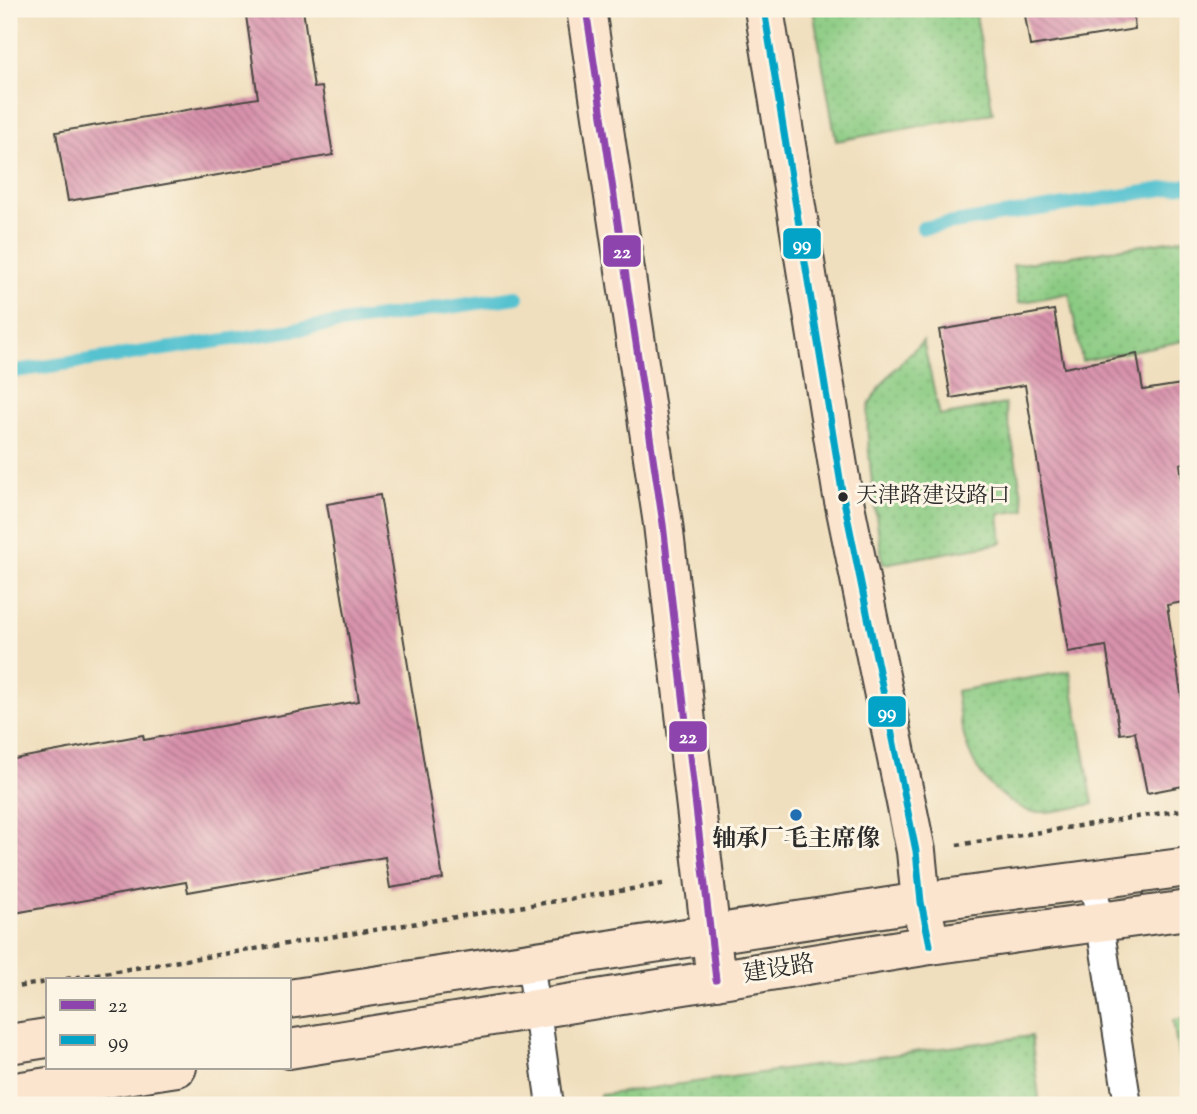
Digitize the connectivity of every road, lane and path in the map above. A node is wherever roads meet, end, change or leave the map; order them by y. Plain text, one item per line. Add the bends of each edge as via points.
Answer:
1 (586, 9) edge
2 (764, 9) edge
3 (1188, 808) edge
4 (916, 852) junction
5 (1188, 867) edge
6 (706, 877) junction
7 (1093, 880) junction
8 (921, 902) junction
9 (1188, 910) edge
10 (1101, 922) junction
11 (712, 935) junction
12 (930, 945) junction
13 (530, 961) junction
14 (72, 978) edge
15 (716, 980) junction
16 (46, 982) edge
17 (9, 988) edge
18 (290, 999) edge
19 (536, 1010) junction
20 (46, 1038) edge
21 (9, 1044) edge
22 (290, 1049) edge
23 (171, 1068) edge
24 (9, 1093) edge
25 (550, 1105) edge
26 (1128, 1105) edge

1 - 6 street via 663,524
2 - 4 street via 842,491
3 - 4 path
4 - 8 street
5 - 7 street, 建设路
6 - 11 street
6 - 14 path
7 - 8 street, 建设路
7 - 10 lane
8 - 11 street, 建设路
8 - 12 street
9 - 10 street, 建设路
10 - 12 street, 建设路
10 - 26 lane
11 - 13 street, 建设路
11 - 15 street
12 - 15 street, 建设路
13 - 18 street, 建设路
13 - 19 lane
15 - 19 street, 建设路
16 - 17 path
19 - 22 street, 建设路
19 - 25 lane
20 - 21 street
23 - 24 street

